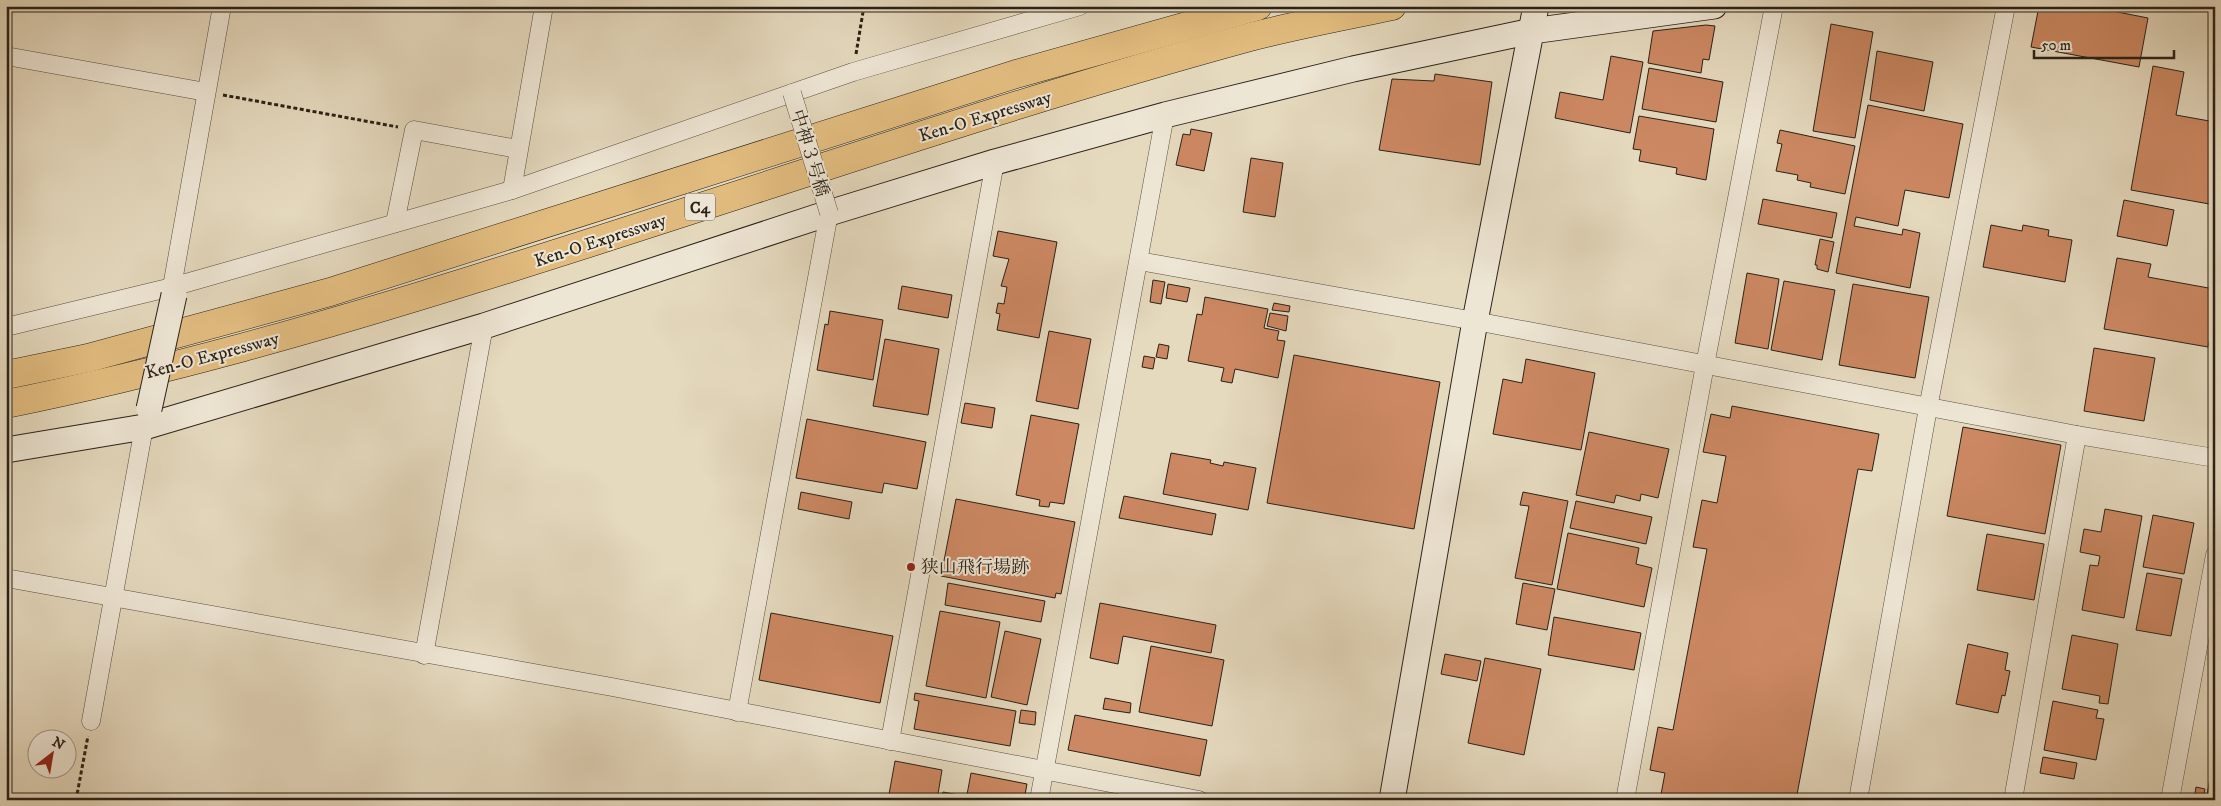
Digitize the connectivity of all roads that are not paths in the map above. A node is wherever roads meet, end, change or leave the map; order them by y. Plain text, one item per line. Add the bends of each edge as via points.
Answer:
1 (222, 6) edge
2 (544, 6) edge
3 (1080, 6) edge
4 (1258, 6) edge
5 (1392, 6) edge
6 (1714, 6) edge
7 (1774, 6) edge
8 (2006, 6) edge
9 (1534, 17) edge
10 (6, 56) edge
11 (206, 92) junction
12 (792, 93) junction
13 (1165, 115) junction
14 (518, 150) junction
15 (995, 162) junction
16 (512, 190) junction
17 (829, 213) junction
18 (395, 223) junction
19 (1139, 260) junction
20 (173, 291) junction
21 (1475, 321) junction
22 (484, 326) junction
23 (6, 327) edge
24 (1705, 365) junction
25 (6, 375) edge
26 (6, 404) edge
27 (1928, 408) junction
28 (147, 418) junction
29 (2077, 436) junction
30 (6, 450) edge
31 (2215, 458) edge
32 (2215, 555) edge
33 (6, 578) edge
34 (114, 598) junction
35 (424, 654) junction
36 (737, 712) junction
37 (91, 721) road end
38 (890, 741) junction
39 (1044, 771) junction
40 (1039, 800) edge
41 (1199, 800) edge
42 (1392, 800) edge
43 (1625, 800) edge
44 (1858, 800) edge
45 (2013, 800) edge
46 (2170, 800) edge

1 - 11 street
2 - 14 street
3 - 12 street
4 - 25 highway, Ken-O Expressway / C4 via 1016,74 330,292 88,358
5 - 26 highway, Ken-O Expressway / C4 via 1254,36 1021,104 340,321 96,386
6 - 9 street
7 - 24 street
8 - 27 street
9 - 13 street via 1353,69
9 - 21 street
10 - 11 street
11 - 20 street
12 - 16 street
12 - 17 street, 中神３号橋, bridge
13 - 15 street
13 - 19 street
14 - 16 street
14 - 18 street via 414,130
15 - 17 street
15 - 38 street
16 - 18 street
17 - 22 street
17 - 36 street
18 - 20 street
19 - 21 street
19 - 39 street
20 - 23 street
20 - 28 street, bridge
21 - 24 street
21 - 42 street
22 - 28 street
22 - 35 street
24 - 27 street
24 - 43 street
27 - 29 street
27 - 44 street
28 - 30 street
28 - 34 street
29 - 31 street
29 - 45 street
32 - 46 street
33 - 34 street
34 - 35 street
34 - 37 street
35 - 36 street
36 - 38 street
38 - 39 street
39 - 40 street
39 - 41 street

